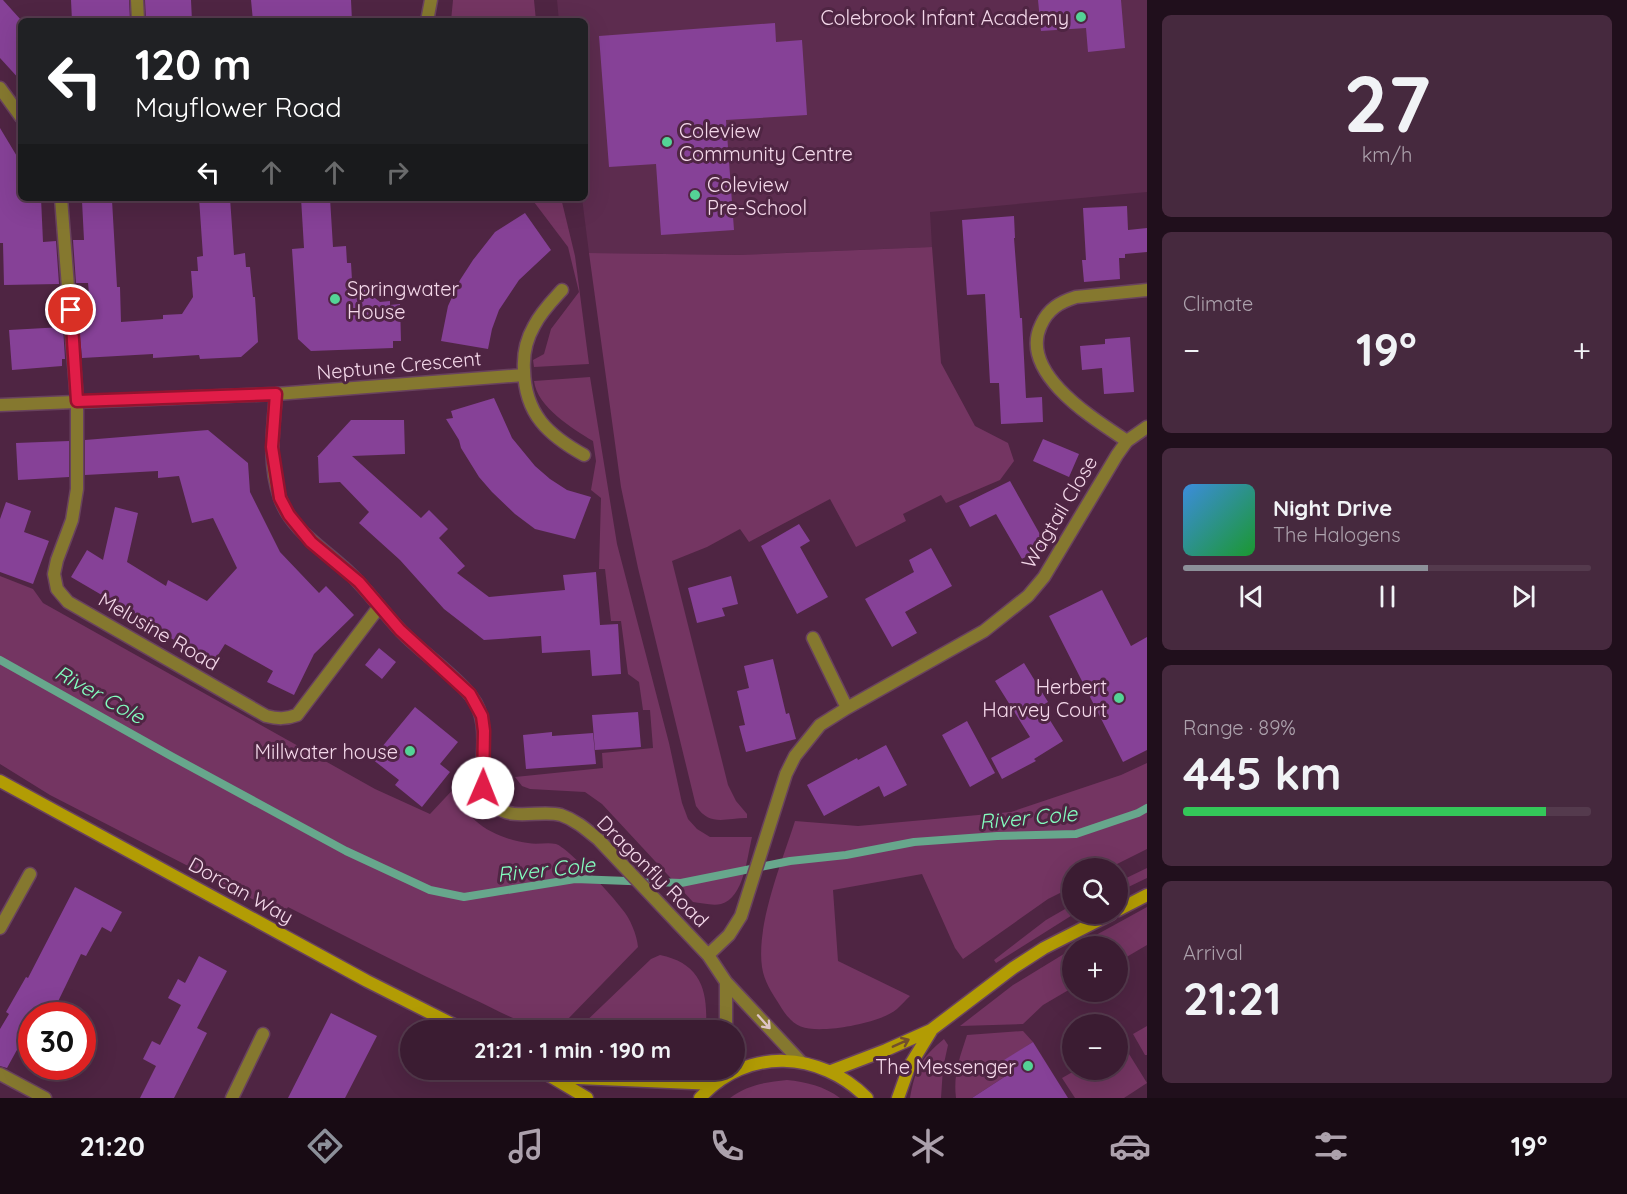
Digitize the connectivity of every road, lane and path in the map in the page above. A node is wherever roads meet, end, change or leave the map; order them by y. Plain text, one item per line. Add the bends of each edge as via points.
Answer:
1 (137, 0) edge
2 (431, 0) edge
3 (138, 18) edge
4 (428, 18) edge
5 (0, 88) edge
6 (18, 113) edge
7 (61, 201) edge
8 (562, 290) dead end
9 (1147, 290) edge
10 (524, 375) junction
11 (276, 394) junction
12 (77, 401) junction
13 (0, 405) edge
14 (1147, 427) edge
15 (1127, 441) junction
16 (584, 455) dead end
17 (379, 607) junction
18 (813, 638) dead end
19 (847, 708) junction
20 (0, 781) edge
21 (30, 874) dead end
22 (1147, 895) edge
23 (1128, 905) edge
24 (1091, 924) edge
25 (0, 928) edge
26 (708, 955) junction
27 (726, 982) junction
28 (444, 1020) edge
29 (726, 1020) edge
30 (932, 1030) junction
31 (263, 1034) dead end
32 (801, 1062) junction
33 (745, 1068) edge
34 (831, 1071) junction
35 (0, 1074) edge
36 (560, 1080) edge
37 (716, 1080) edge
38 (45, 1098) edge
39 (232, 1098) edge
40 (587, 1098) edge
41 (700, 1098) edge
42 (867, 1098) edge
43 (898, 1098) edge

1 - 3 street
2 - 4 street
5 - 6 street
7 - 12 street, Melusine Road
8 - 10 street via 534,326 526,344
9 - 15 street via 1066,300 1043,319 1037,336 1041,363 1058,386 1078,407
10 - 11 street, Neptune Crescent
10 - 16 street via 526,392 540,421 560,441
11 - 12 street, Neptune Crescent
11 - 17 street, Dragonfly Road via 272,447 280,498 311,542 343,566
12 - 13 street, Neptune Crescent
12 - 17 street, Melusine Road via 75,506 54,574 57,589 68,602 277,719 297,715
14 - 15 street, Wagtail Close
15 - 19 street, Wagtail Close via 1044,577 1028,596 984,630
17 - 26 street, Dragonfly Road via 478,706 484,731 483,788 496,807 516,814 558,814 583,827
18 - 19 street
19 - 26 street, Wagtail Close via 820,725 795,756 736,926
20 - 28 main road, Dorcan Way
21 - 25 street
22 - 23 main road
24 - 30 main road via 1013,968
26 - 27 street, Dragonfly Road
27 - 29 street
27 -> 32 street, Dragonfly Road
34 -> 30 main road
30 - 43 main road via 909,1067
31 - 39 street
32 - 33 main road via 787,1060
32 - 34 main road
34 - 42 main road
35 - 38 street
36 - 40 main road
37 - 41 main road

